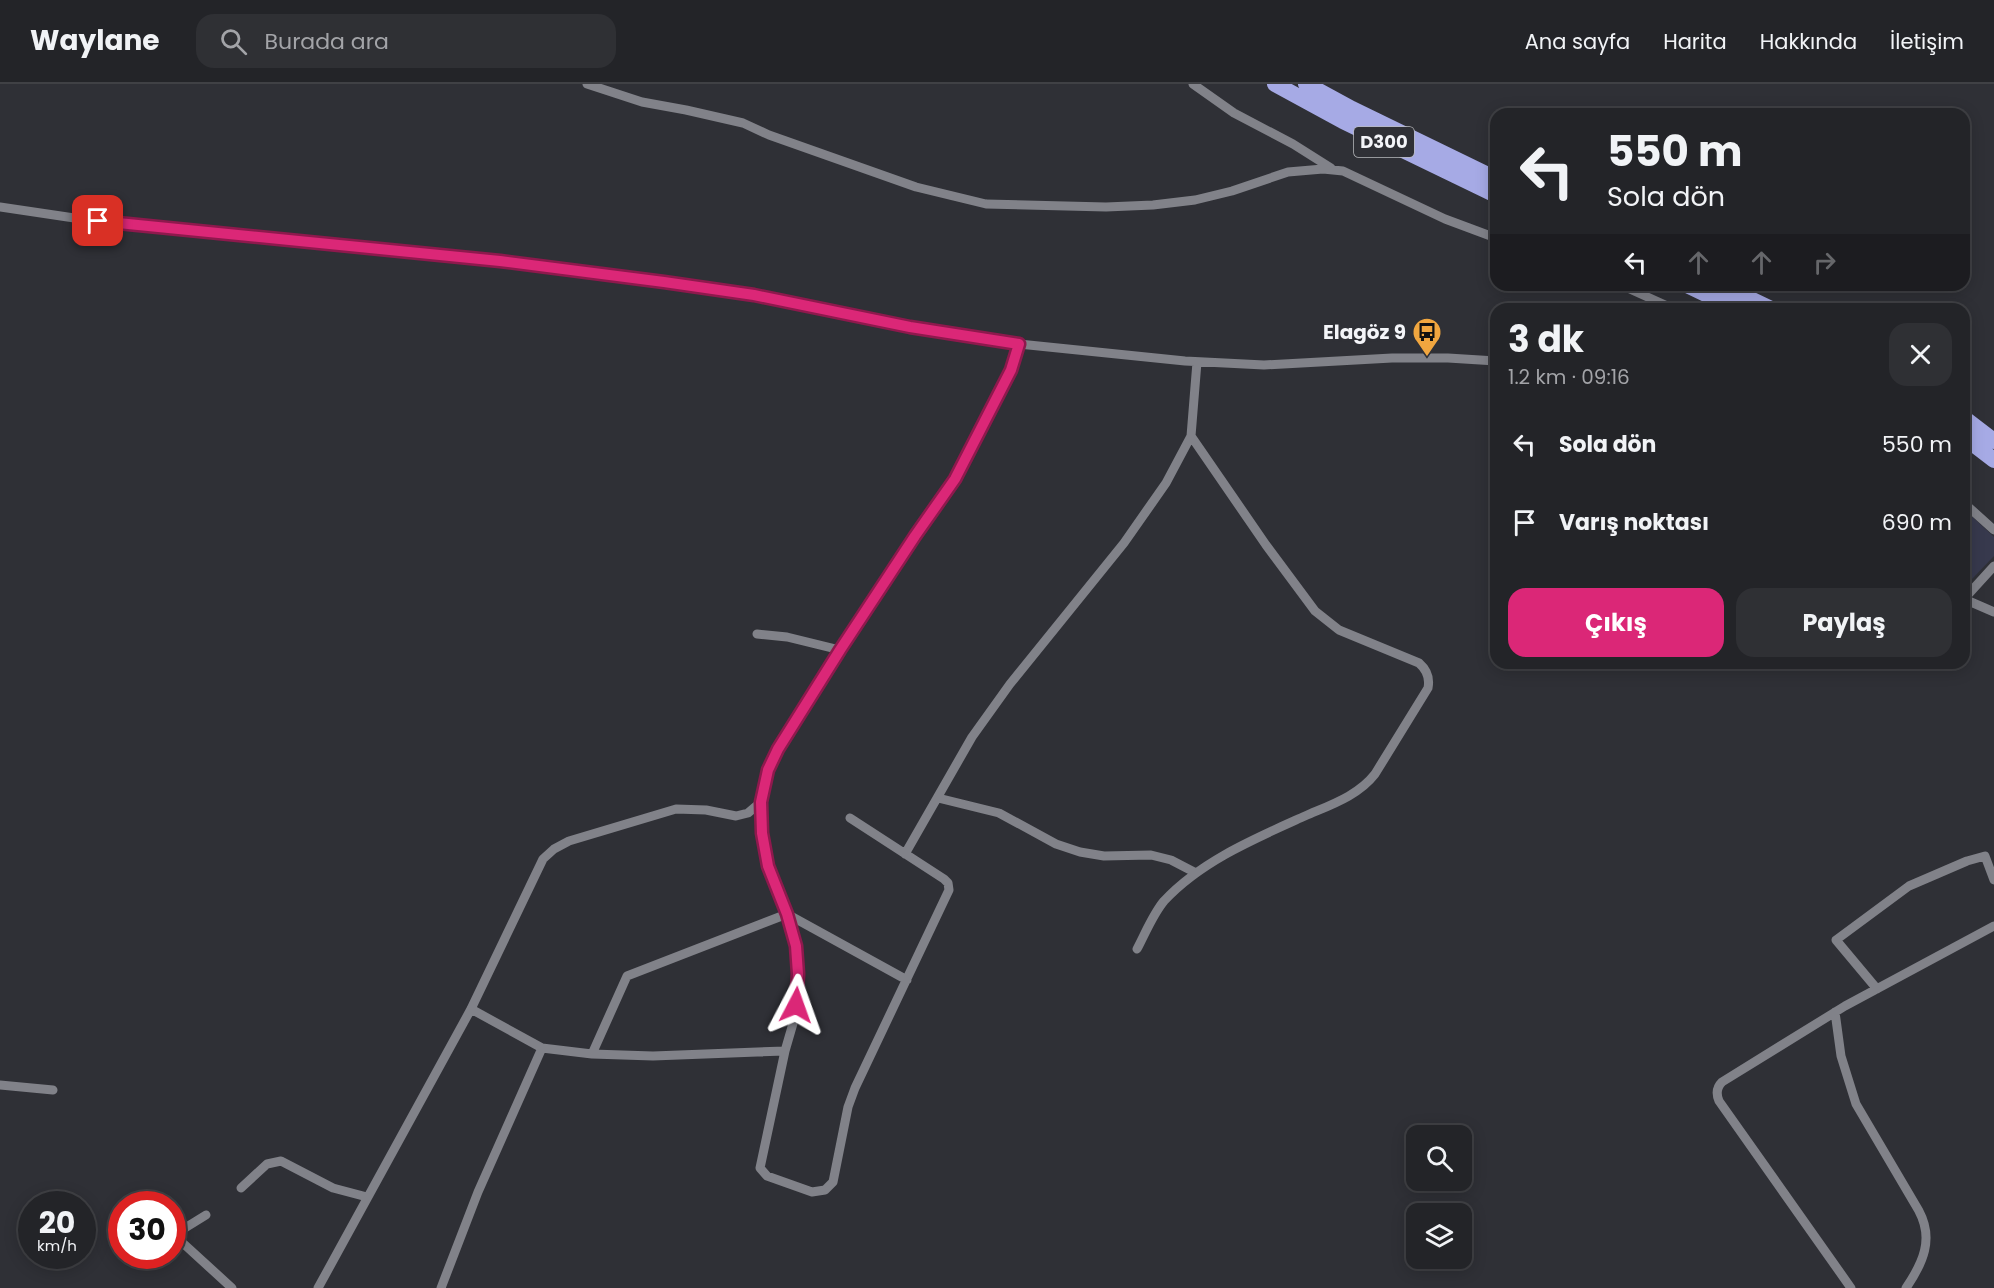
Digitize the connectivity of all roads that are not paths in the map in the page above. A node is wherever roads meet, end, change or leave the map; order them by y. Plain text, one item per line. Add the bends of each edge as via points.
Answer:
1 (587, 84) edge
2 (1193, 84) edge
3 (1275, 84) edge
4 (1306, 84) edge
5 (1333, 170) junction
6 (1490, 176) edge
7 (1490, 192) edge
8 (0, 207) edge
9 (1490, 236) edge
10 (1634, 291) edge
11 (1700, 291) edge
12 (1734, 291) edge
13 (1661, 303) edge
14 (1724, 303) edge
15 (1758, 303) edge
16 (1019, 344) junction
17 (1490, 361) edge
18 (1197, 362) junction
19 (1970, 423) edge
20 (1191, 436) junction
21 (1994, 441) edge
22 (1970, 442) edge
23 (1994, 460) edge
24 (1970, 508) edge
25 (1994, 530) edge
26 (1994, 566) edge
27 (1970, 592) edge
28 (1970, 602) edge
29 (1994, 612) edge
30 (756, 634) dead end
31 (840, 650) junction
32 (938, 798) junction
33 (761, 802) junction
34 (850, 818) dead end
35 (904, 854) junction
36 (1196, 873) junction
37 (1994, 880) edge
38 (787, 914) junction
39 (1994, 926) edge
40 (1137, 949) dead end
41 (907, 980) junction
42 (1876, 989) junction
43 (471, 1009) junction
44 (1835, 1012) junction
45 (542, 1048) junction
46 (785, 1051) junction
47 (592, 1054) junction
48 (0, 1085) edge
49 (53, 1090) dead end
50 (241, 1188) dead end
51 (367, 1197) junction
52 (206, 1215) dead end
53 (186, 1228) edge
54 (186, 1247) edge
55 (1911, 1286) edge
56 (232, 1288) edge
57 (318, 1288) edge
58 (441, 1288) edge
59 (1851, 1288) edge

1 - 5 street via 642,102 743,123 916,187 986,204 1154,205 1232,191 1288,172
2 - 5 street via 1234,113
3 - 7 highway, D300
4 - 6 highway, D300
5 - 9 street
8 - 16 street via 664,282
10 - 13 street
11 - 14 highway
12 - 15 highway
16 - 18 street
16 - 31 street via 1011,370 955,479
17 - 18 street via 1392,358 1287,364
18 - 20 street
19 - 21 highway
20 - 32 street via 1166,483 1124,543 972,737
20 - 36 street via 1315,611 1339,630 1419,663 1429,683 1364,786 1254,838
22 - 23 highway
24 - 25 street
26 - 27 street
28 - 29 street
30 - 31 street
31 - 33 street via 778,749 768,770
32 - 35 street
32 - 36 street via 999,813 1074,851 1104,856 1151,855
33 - 38 street via 764,849
33 - 43 street via 748,813 735,816 676,809 554,849 539,864
34 - 35 street
35 - 41 street via 944,879 949,890
36 - 40 street via 1163,902
37 - 42 street via 1985,856 1967,861 1909,886 1836,940
38 - 41 street
38 - 46 street via 796,946 798,974 794,1020
38 - 47 street via 627,976
39 - 42 street
41 - 46 street via 848,1107 833,1182 820,1192 770,1178 760,1168
42 - 44 street
43 - 45 street
43 - 51 street
44 - 55 street via 1841,1056 1856,1104 1925,1225 1925,1253
44 - 59 street via 1722,1082 1717,1094
45 - 47 street
45 - 58 street via 478,1192
46 - 47 street
48 - 49 street
50 - 51 street via 267,1164 281,1161 333,1188
51 - 57 street
52 - 53 street
54 - 56 street

